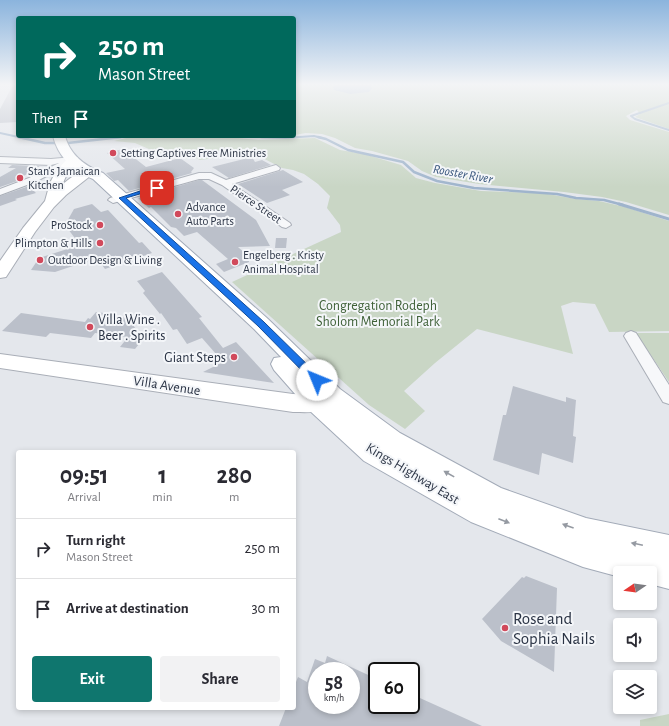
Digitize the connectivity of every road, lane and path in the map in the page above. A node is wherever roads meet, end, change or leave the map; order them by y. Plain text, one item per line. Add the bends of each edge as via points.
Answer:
1 (59, 138) edge
2 (69, 156) junction
3 (0, 160) edge
4 (276, 168) dead end
5 (81, 177) junction
6 (32, 180) junction
7 (57, 180) junction
8 (225, 183) junction
9 (0, 192) edge
10 (117, 199) junction
11 (52, 200) junction
12 (286, 225) dead end
13 (0, 273) edge
14 (631, 336) dead end
15 (0, 361) edge
16 (669, 398) edge
17 (325, 400) junction
18 (669, 550) edge
19 (669, 573) edge

1 - 2 main road, Kings Highway East
2 - 3 street via 51,162
2 - 5 main road, Kings Highway East
2 - 6 street
2 - 7 main road
4 - 8 street
5 - 7 street
5 - 10 main road, Kings Highway East via 98,176
5 - 11 main road
6 - 7 street
6 - 9 street
7 - 11 main road
8 - 10 street, Pierce Street via 211,176 199,176
8 - 12 street, Pierce Street
10 - 17 main road, Kings Highway East via 261,324
11 - 13 main road
14 - 16 street
15 - 17 main road, Villa Avenue via 278,401
18 -> 17 main road, Kings Highway East via 586,533 492,498
17 -> 19 main road, Kings Highway East via 373,453 481,512 582,552

